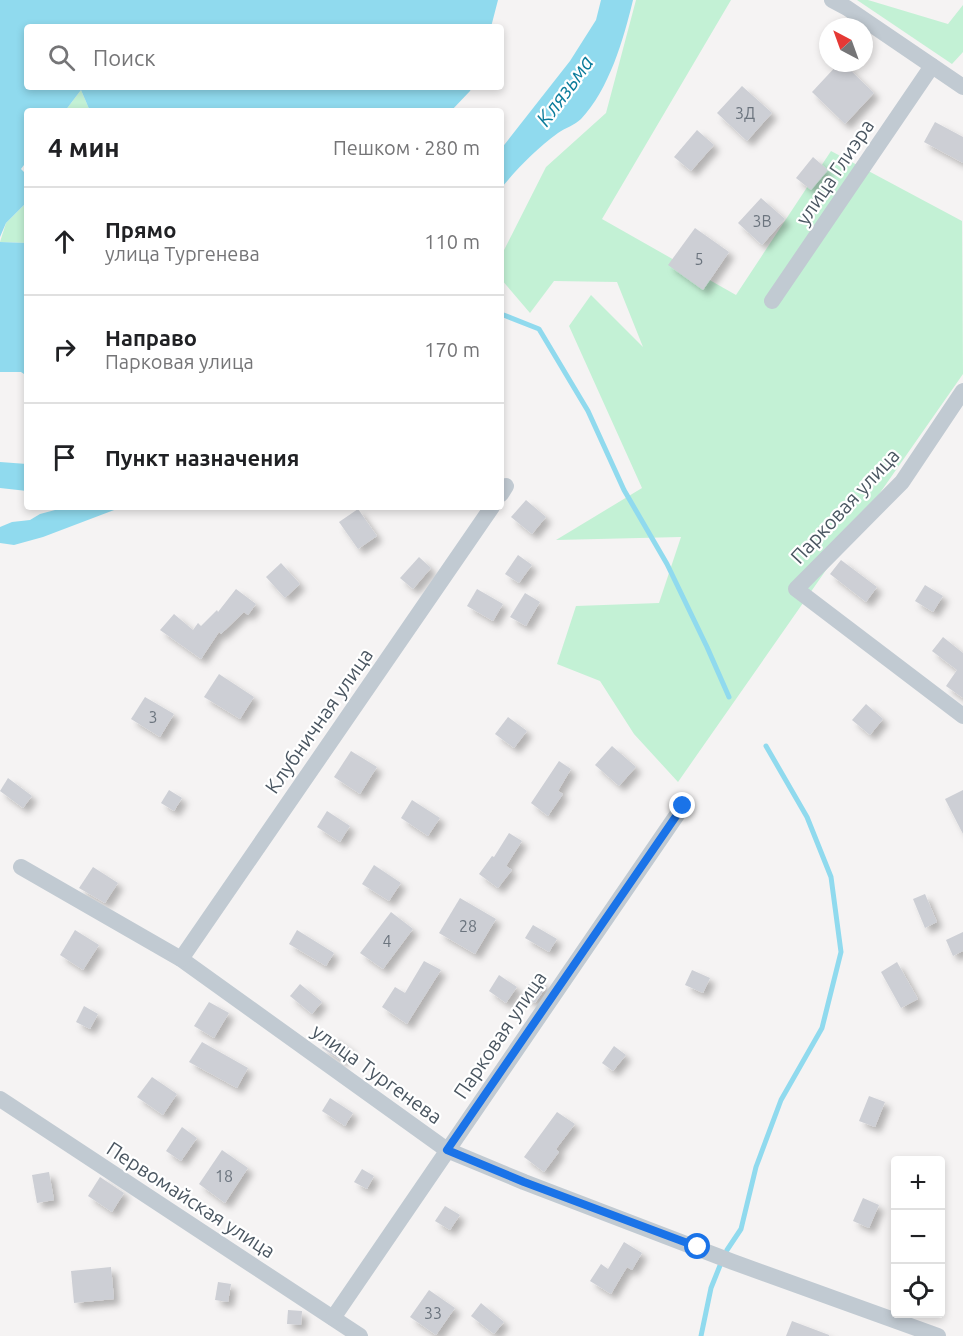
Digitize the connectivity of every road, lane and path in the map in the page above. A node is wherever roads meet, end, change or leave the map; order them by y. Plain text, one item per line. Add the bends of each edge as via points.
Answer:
1 (832, 0) edge
2 (932, 66) junction
3 (963, 87) edge
4 (772, 301) dead end
5 (963, 391) edge
6 (490, 510) edge
7 (963, 716) edge
8 (683, 806) dead end
9 (21, 867) dead end
10 (181, 959) junction
11 (0, 1099) edge
12 (447, 1150) junction
13 (333, 1318) junction
14 (333, 1336) edge
15 (360, 1336) edge
16 (938, 1336) edge

1 - 2 street
2 - 3 street
2 - 4 street, улица Глиэра
5 - 7 street, Парковая улица via 902,482 796,589
6 - 10 street, Клубничная улица
8 - 12 street, Парковая улица
9 - 10 street, улица Тургенева
10 - 12 street, улица Тургенева
11 - 13 street, Первомайская улица
12 - 13 street, Парковая улица
12 - 16 street, улица Тургенева via 734,1262
13 - 14 street
13 - 15 street, Первомайская улица

